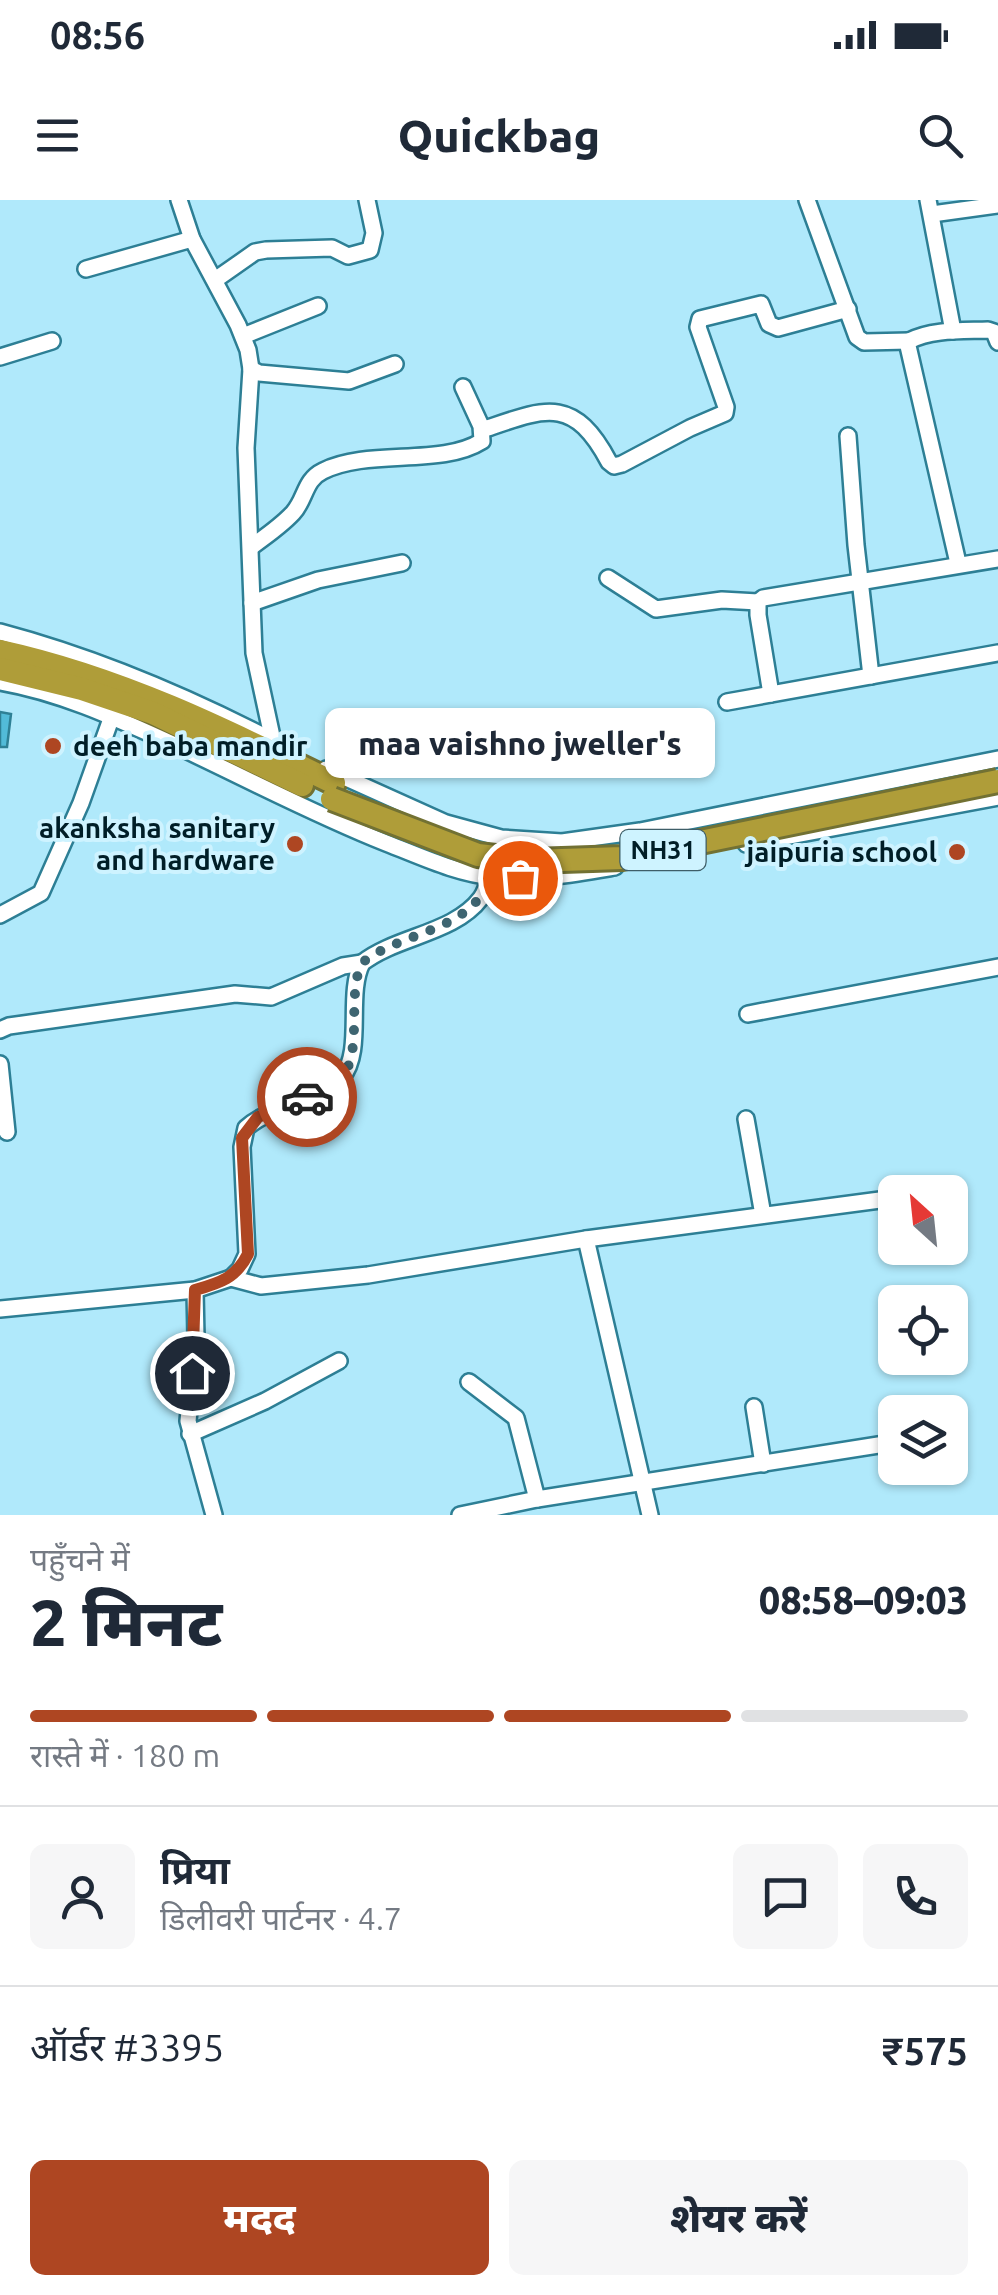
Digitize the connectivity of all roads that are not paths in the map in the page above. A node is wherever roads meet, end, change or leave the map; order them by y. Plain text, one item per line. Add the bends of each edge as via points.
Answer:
1 (179, 200) edge
2 (368, 200) edge
3 (807, 200) edge
4 (998, 205) edge
5 (930, 207) edge
6 (192, 239) junction
7 (86, 270) dead end
8 (215, 280) junction
9 (318, 306) dead end
10 (848, 309) junction
11 (953, 331) junction
12 (243, 336) junction
13 (52, 341) dead end
14 (909, 341) junction
15 (998, 342) edge
16 (0, 357) edge
17 (395, 364) dead end
18 (251, 370) junction
19 (463, 387) dead end
20 (482, 430) junction
21 (848, 436) dead end
22 (251, 548) junction
23 (998, 559) edge
24 (958, 563) junction
25 (402, 564) dead end
26 (608, 578) dead end
27 (862, 582) junction
28 (758, 602) junction
29 (252, 603) junction
30 (0, 632) edge
31 (0, 651) edge
32 (998, 653) edge
33 (0, 669) edge
34 (871, 676) junction
35 (0, 682) edge
36 (771, 694) junction
37 (727, 702) dead end
38 (112, 716) junction
39 (272, 741) junction
40 (998, 763) edge
41 (998, 781) edge
42 (333, 791) junction
43 (998, 797) edge
44 (500, 838) junction
45 (490, 877) junction
46 (0, 915) edge
47 (362, 963) junction
48 (998, 967) edge
49 (748, 1014) dead end
50 (0, 1030) edge
51 (0, 1064) edge
52 (746, 1119) dead end
53 (7, 1132) dead end
54 (878, 1200) edge
55 (762, 1216) junction
56 (586, 1239) junction
57 (231, 1278) junction
58 (195, 1290) junction
59 (0, 1309) edge
60 (339, 1361) dead end
61 (470, 1382) dead end
62 (754, 1406) dead end
63 (190, 1434) junction
64 (878, 1445) edge
65 (762, 1464) junction
66 (642, 1484) junction
67 (537, 1500) junction
68 (214, 1515) edge
69 (460, 1515) edge
70 (650, 1515) edge

1 - 6 street
2 - 8 street via 370,250 348,256 332,248 255,252
3 - 10 street
4 - 5 street
5 - 11 street
6 - 7 street
6 - 8 street
8 - 12 street
9 - 12 street
10 - 14 street via 860,340
10 - 20 street via 778,328 769,324 761,304 700,319 726,414 622,464 609,462 591,432 560,413 538,411
11 - 14 street
11 - 15 street via 988,330
12 - 18 street
13 - 16 street
14 - 24 street
17 - 18 street via 349,381
18 - 22 street
19 - 20 street
20 - 22 street via 482,442 456,451 352,461 320,472 293,514
21 - 27 street
22 - 29 street
23 - 24 street
24 - 27 street
25 - 29 street via 318,580
26 - 28 street via 656,609
27 - 28 street
27 - 34 street
28 - 36 street
29 - 39 street via 256,670
30 - 39 street via 179,693
31 - 42 highway, NH31 via 204,718
32 - 34 street
33 - 42 highway, NH31 via 153,713
34 - 36 street
35 - 38 street
36 - 37 street
38 - 45 street via 330,821
38 - 46 street via 41,893
39 - 44 street via 446,823
40 - 42 highway, NH31 via 586,848 490,842
40 - 44 street via 562,842
41 - 42 highway, NH31, bridge via 622,858 572,861 478,855
43 - 45 street via 547,879
44 - 45 street
45 - 47 street via 480,900 451,921
47 - 50 street via 271,997 235,994
47 - 57 street via 349,1061 340,1079 258,1117 242,1138 248,1254
48 - 49 street
51 - 53 street
52 - 55 street
54 - 55 street
55 - 56 street
56 - 57 street via 278,1286
56 - 66 street
57 - 58 street
58 - 59 street
58 - 63 street
60 - 63 street
61 - 67 street via 516,1418
62 - 65 street
63 - 68 street
64 - 65 street
65 - 66 street
66 - 67 street
66 - 70 street
67 - 69 street

